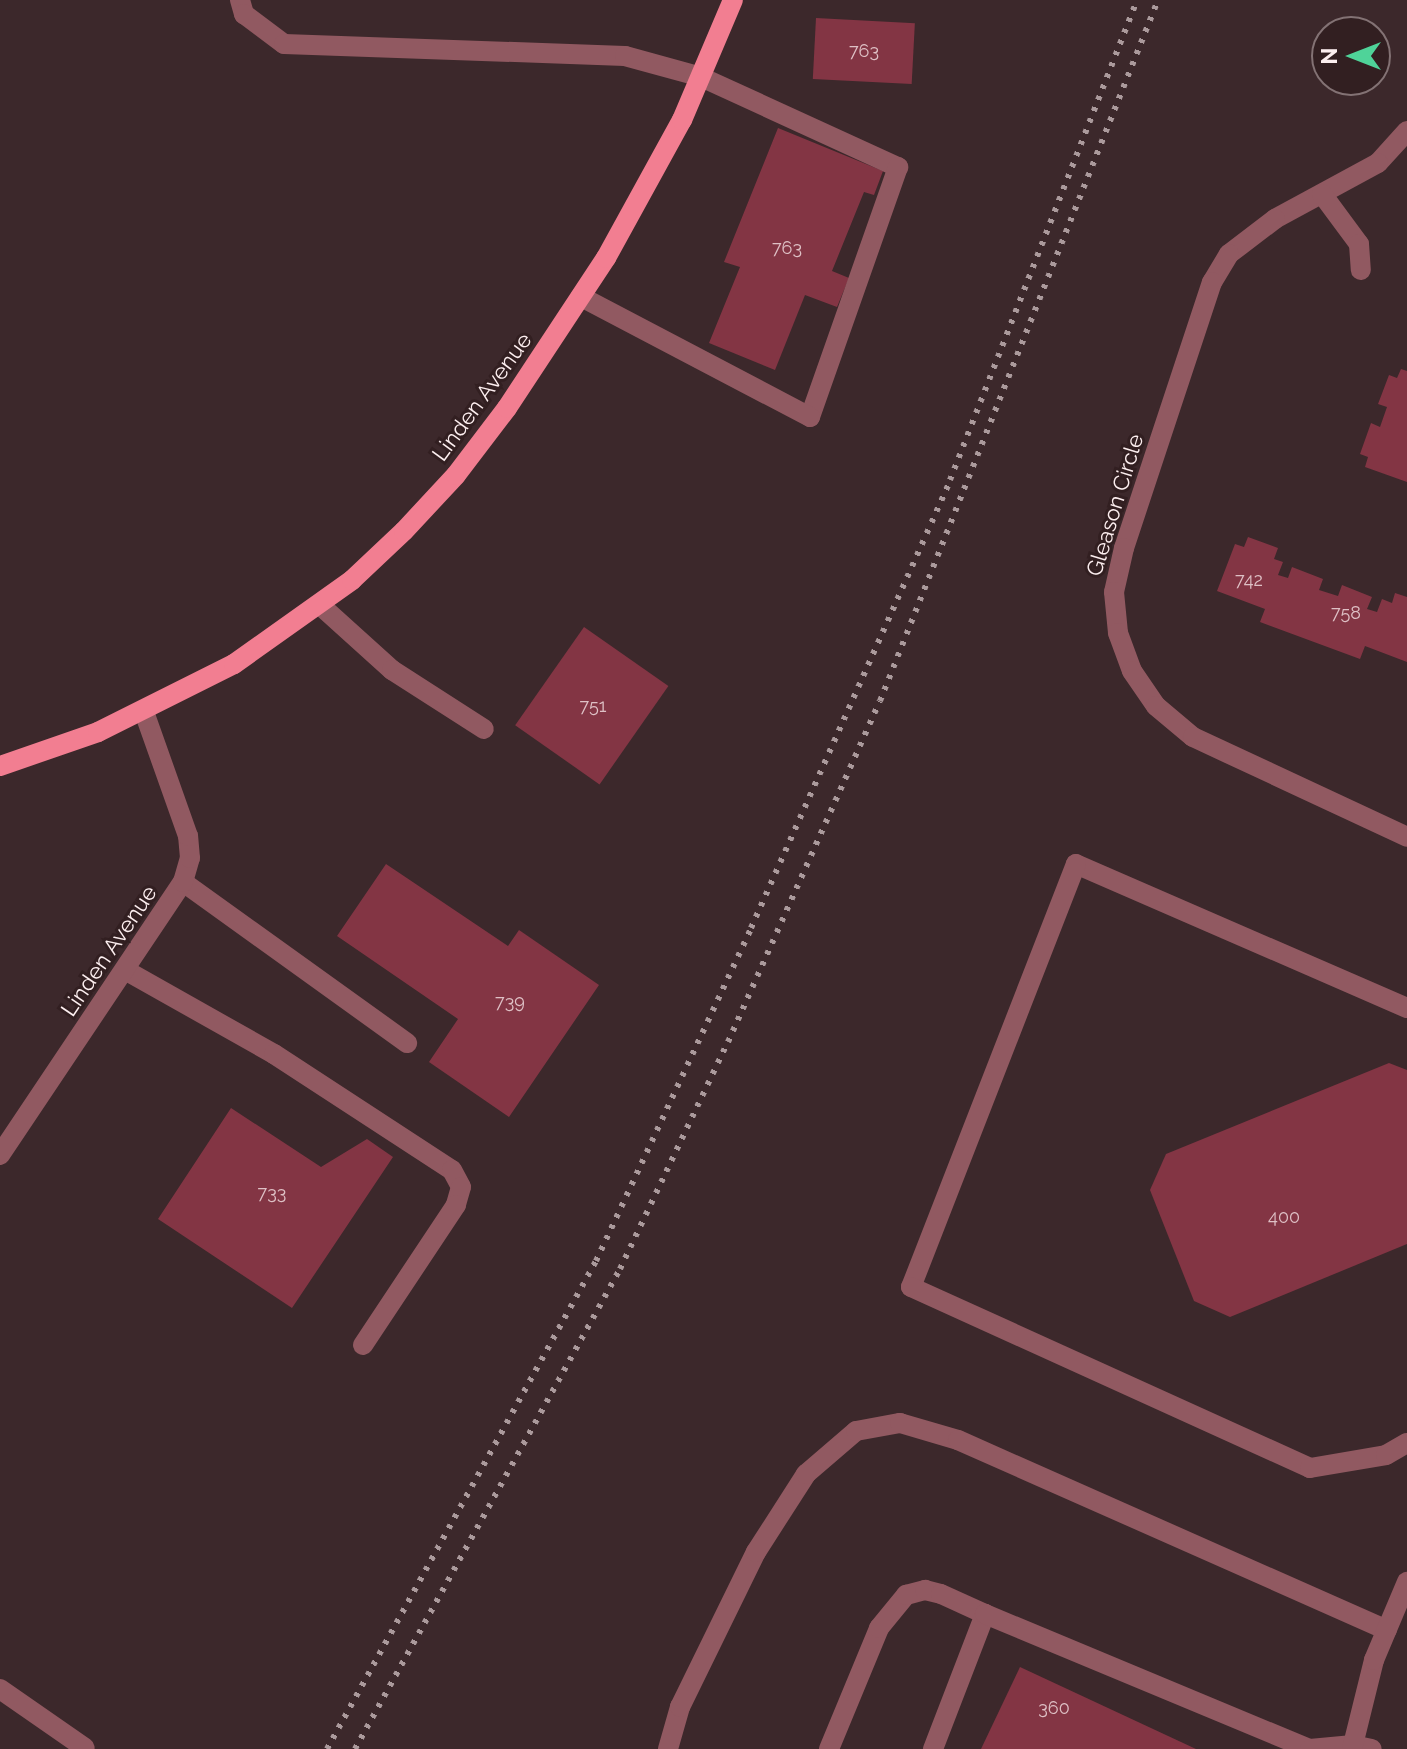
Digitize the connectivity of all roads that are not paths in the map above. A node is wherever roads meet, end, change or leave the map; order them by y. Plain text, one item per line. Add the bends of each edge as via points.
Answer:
1 (240, 0) edge
2 (733, 0) edge
3 (701, 77) junction
4 (1407, 131) edge
5 (1322, 194) junction
6 (1361, 270) dead end
7 (581, 297) junction
8 (320, 605) junction
9 (144, 712) junction
10 (484, 729) dead end
11 (0, 766) edge
12 (1407, 837) edge
13 (183, 882) junction
14 (125, 970) junction
15 (1407, 1008) edge
16 (407, 1043) dead end
17 (0, 1155) edge
18 (363, 1345) dead end
19 (1407, 1443) edge
20 (1407, 1582) edge
21 (985, 1614) junction
22 (1387, 1630) junction
23 (0, 1689) edge
24 (85, 1748) edge
25 (1359, 1748) edge
26 (668, 1749) edge
27 (829, 1749) edge
28 (933, 1749) edge
29 (1310, 1749) edge

1 - 3 street via 244,14 284,44 625,56
2 - 3 main road, Linden Avenue
3 - 7 main road, Linden Avenue via 646,189
3 - 7 street via 898,167 810,417
4 - 5 street, Gleason Circle via 1378,163
5 - 6 street via 1359,244
5 - 12 street, Gleason Circle via 1249,235 1212,282 1124,548 1114,592 1118,633 1132,671 1156,706 1193,737
7 - 8 main road, Linden Avenue via 456,475 394,541
8 - 9 main road, Linden Avenue via 234,664
8 - 10 street via 392,670
9 - 11 main road, Linden Avenue
9 - 13 street, Linden Avenue via 188,836 190,858
13 - 14 street, Linden Avenue
13 - 16 street
14 - 17 street, Linden Avenue
14 - 18 street via 274,1054 452,1170 461,1187 456,1205
15 - 19 street via 1076,864 911,1287 1310,1468 1386,1455
20 - 22 street
21 - 27 street via 933,1592 906,1595 879,1628
21 - 28 street
21 - 29 street
22 - 25 street
22 - 26 street via 958,1440 900,1423 856,1431 806,1474 756,1552 680,1707
23 - 24 street
25 - 29 street

